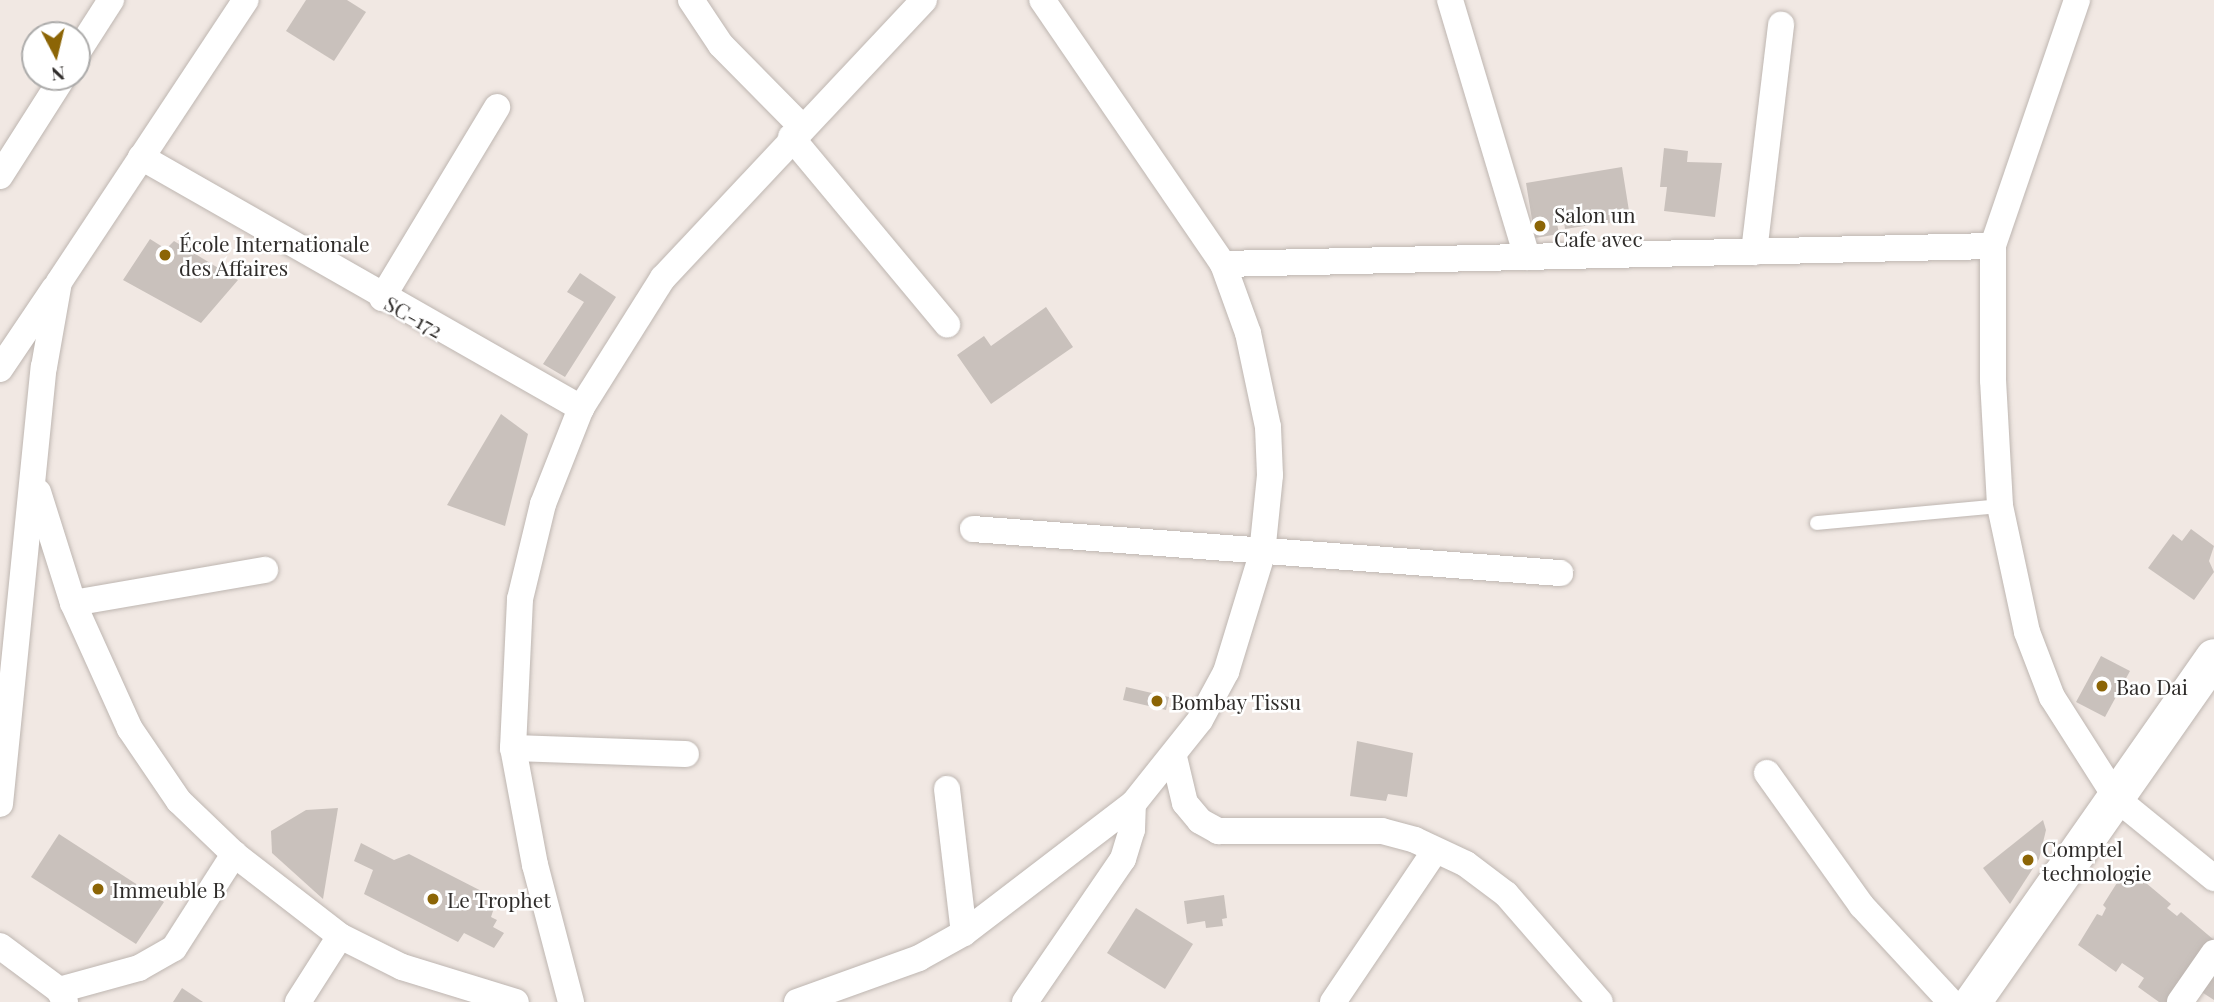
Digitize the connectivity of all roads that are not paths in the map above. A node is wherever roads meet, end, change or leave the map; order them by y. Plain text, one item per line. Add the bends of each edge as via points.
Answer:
1 (111, 0) edge
2 (246, 0) edge
3 (691, 0) edge
4 (924, 0) edge
5 (1042, 0) edge
6 (1450, 0) edge
7 (2077, 0) edge
8 (1781, 25) dead end
9 (91, 31) edge
10 (54, 91) edge
11 (497, 107) dead end
12 (796, 132) junction
13 (141, 157) junction
14 (0, 176) edge
15 (1993, 246) junction
16 (1754, 252) junction
17 (1527, 257) junction
18 (1223, 264) junction
19 (58, 282) junction
20 (382, 298) junction
21 (947, 324) dead end
22 (0, 369) edge
23 (581, 408) junction
24 (34, 480) junction
25 (2000, 506) junction
26 (1816, 523) dead end
27 (973, 529) dead end
28 (1262, 554) junction
29 (265, 570) dead end
30 (1560, 573) dead end
31 (73, 603) junction
32 (2214, 657) edge
33 (513, 748) junction
34 (686, 754) dead end
35 (1174, 757) junction
36 (1767, 773) dead end
37 (947, 789) dead end
38 (2117, 799) junction
39 (0, 804) edge
40 (1133, 804) junction
41 (1435, 850) junction
42 (234, 854) junction
43 (2214, 878) edge
44 (964, 933) junction
45 (340, 936) junction
46 (0, 946) edge
47 (2214, 953) edge
48 (62, 996) edge
49 (298, 1002) edge
50 (516, 1002) edge
51 (571, 1002) edge
52 (797, 1002) edge
53 (1025, 1002) edge
54 (1333, 1002) edge
55 (1600, 1002) edge
56 (1951, 1002) edge
57 (1972, 1002) edge
58 (2180, 1002) edge

1 - 9 street
2 - 13 street
3 - 12 street via 721,45
4 - 12 street
5 - 18 street
6 - 17 street
7 - 15 street
8 - 16 street
10 - 14 street
11 - 20 street
12 - 21 street
12 - 23 street via 663,278
13 - 19 street
13 - 20 street, SC-172
15 - 16 street
15 - 25 street via 1993,380
16 - 17 street
17 - 18 street
18 - 28 street via 1248,333 1267,415 1270,475
19 - 22 street
19 - 24 street via 44,367
20 - 23 street, SC-172
23 - 33 street via 542,503 522,588 512,697
24 - 31 street
24 - 39 street
25 - 26 lane
25 - 38 street via 2027,632 2052,697
27 - 28 street
28 - 30 street
28 - 35 street via 1226,672
29 - 31 street
31 - 42 street via 130,729 149,759 179,801
32 - 38 street
33 - 34 street
33 - 51 street via 535,865
35 - 40 street
35 - 41 street via 1185,803 1200,821 1218,831 1369,829 1400,834
36 - 56 street via 1862,906
37 - 44 street
38 - 43 street
38 - 57 street
40 - 44 street
40 - 53 street via 1132,830 1123,859
41 - 54 street
41 - 55 street via 1486,876 1506,894
42 - 45 street
42 - 48 street via 174,948 139,968
44 - 52 street via 919,958
45 - 49 street
45 - 50 street via 402,967
46 - 48 street
47 - 58 street

